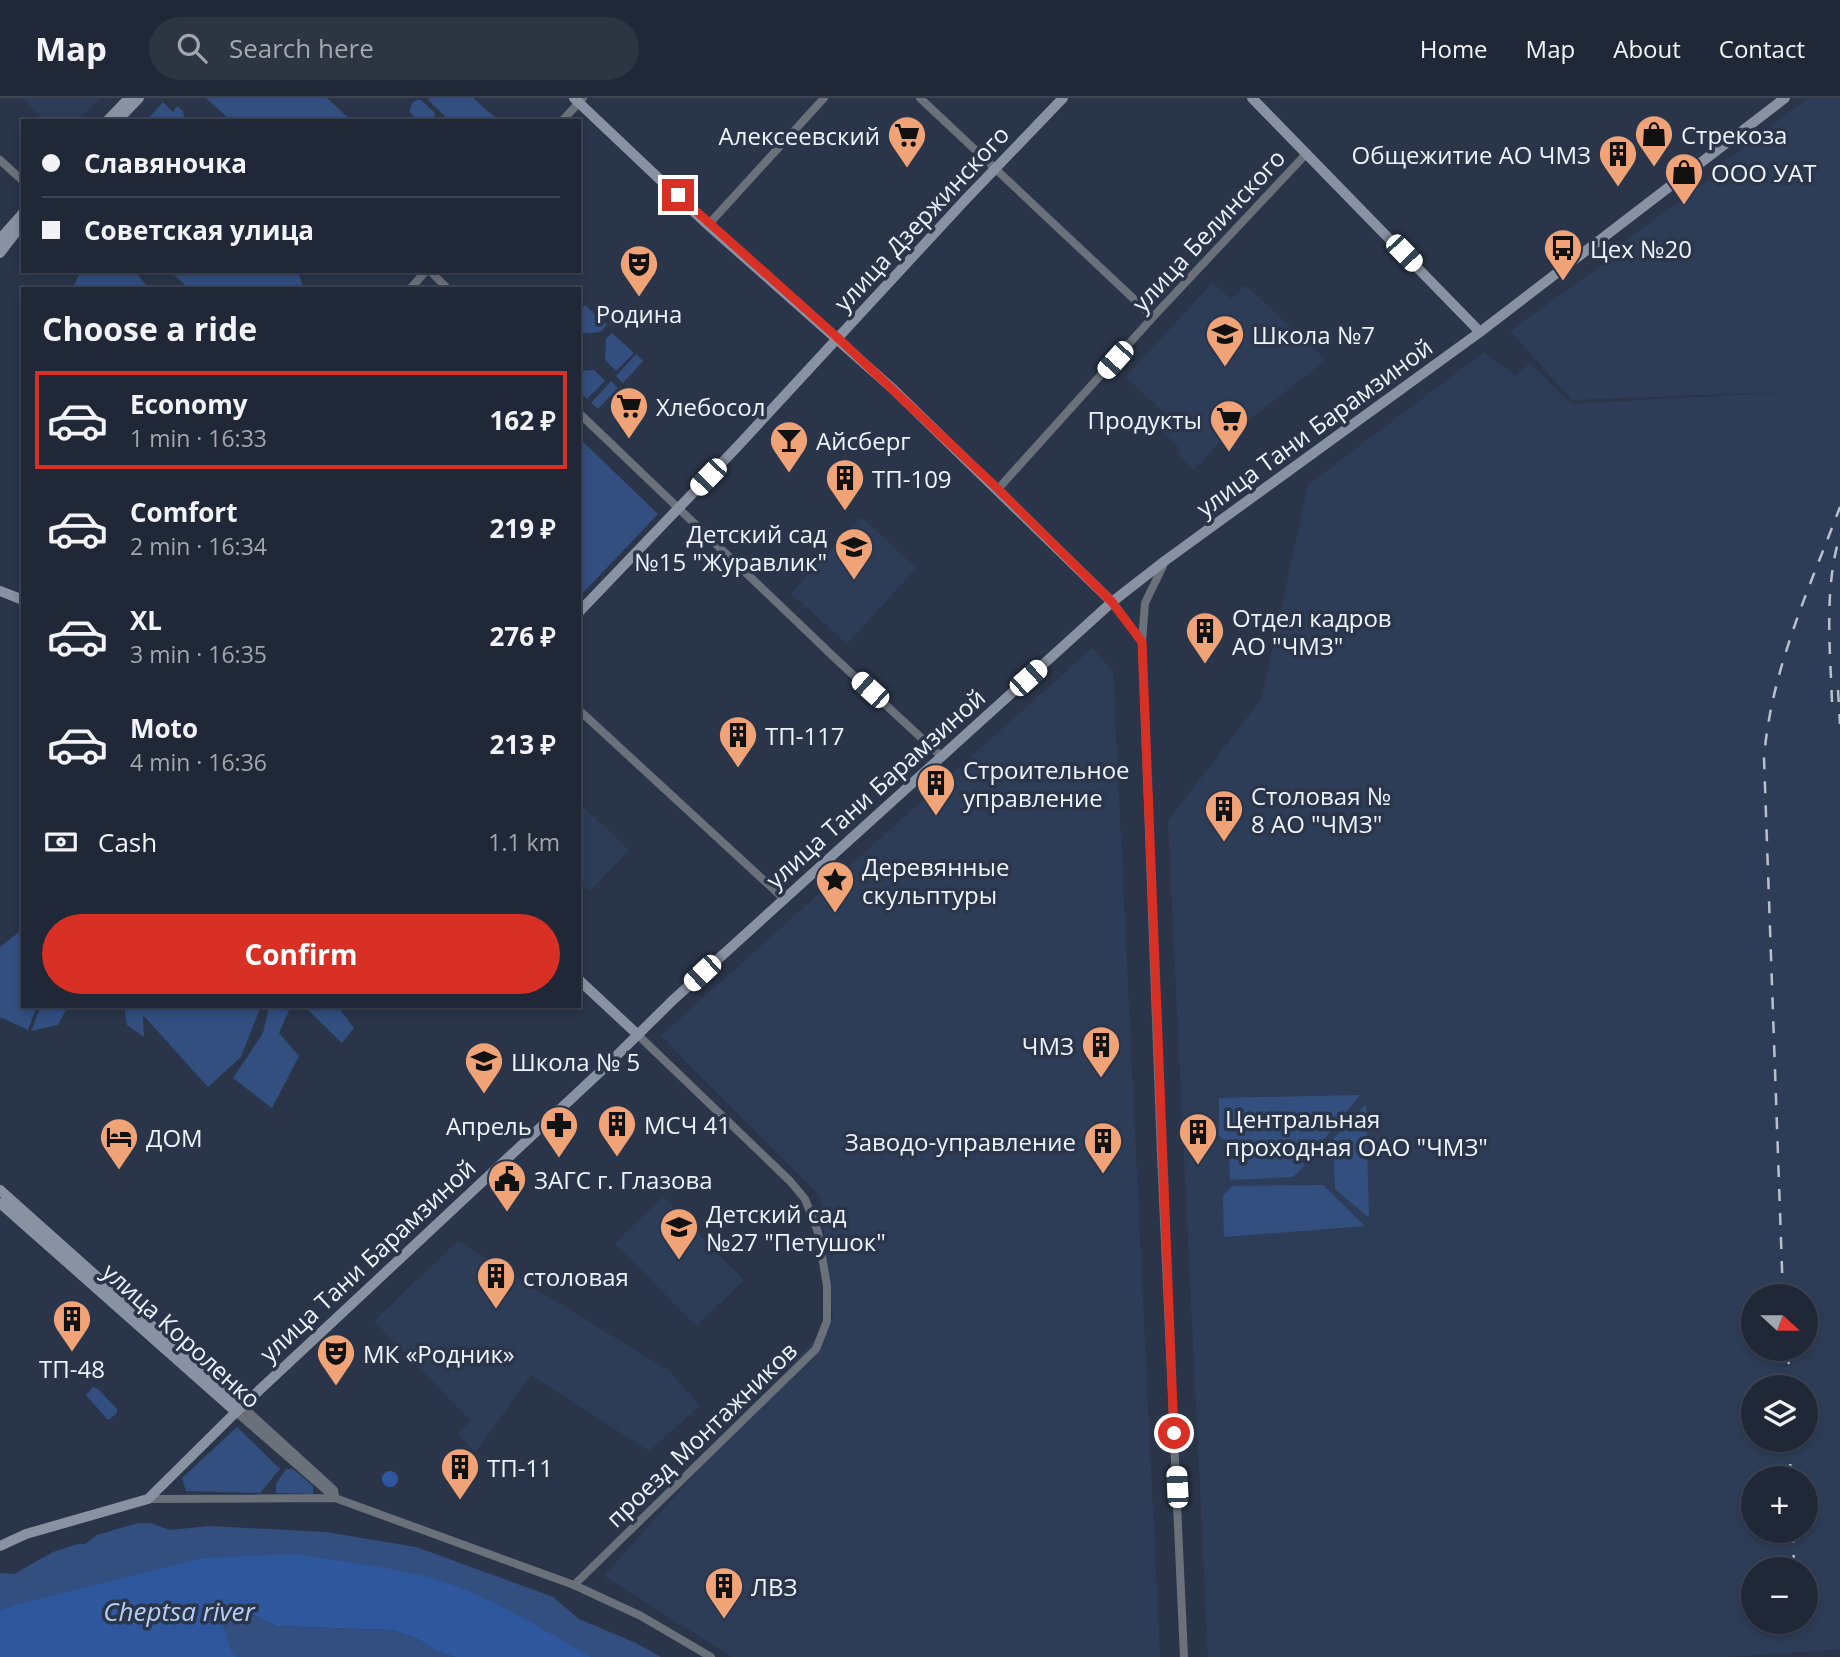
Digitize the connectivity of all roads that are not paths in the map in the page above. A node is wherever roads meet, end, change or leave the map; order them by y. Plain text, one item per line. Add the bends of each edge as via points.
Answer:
1 (128, 98) edge
2 (139, 98) edge
3 (824, 98) edge
4 (920, 98) edge
5 (1063, 98) edge
6 (1252, 98) edge
7 (1785, 98) edge
8 (579, 100) edge
9 (109, 119) edge
10 (119, 119) edge
11 (564, 119) edge
12 (1307, 153) junction
13 (0, 160) edge
14 (996, 170) junction
15 (21, 179) edge
16 (21, 215) edge
17 (708, 225) junction
18 (21, 226) edge
19 (0, 239) edge
20 (0, 253) edge
21 (426, 273) edge
22 (430, 273) edge
23 (412, 287) edge
24 (446, 287) edge
25 (1153, 317) junction
26 (1480, 332) junction
27 (838, 338) junction
28 (581, 415) edge
29 (998, 489) junction
30 (678, 508) junction
31 (1166, 560) junction
32 (0, 591) edge
33 (21, 599) edge
34 (1112, 602) junction
35 (581, 610) edge
36 (1142, 642) junction
37 (581, 712) edge
38 (941, 756) junction
39 (783, 898) junction
40 (581, 982) edge
41 (638, 1035) junction
42 (0, 1190) edge
43 (0, 1203) edge
44 (239, 1409) junction
45 (335, 1494) junction
46 (148, 1499) junction
47 (0, 1546) edge
48 (574, 1585) junction
49 (711, 1657) edge
50 (1184, 1657) edge

1 - 9 street
2 - 10 street
3 - 17 street
4 - 14 street
5 - 14 street, улица Дзержинского
6 - 12 street
7 - 26 street, улица Тани Барамзиной
8 - 11 street
8 - 17 street
12 - 25 street, улица Белинского
12 - 26 street
13 - 15 street
14 - 25 street
14 - 27 street, улица Дзержинского
16 - 19 street
17 - 27 street
18 - 20 street
21 - 23 street
22 - 24 street
25 - 29 street, улица Белинского
26 - 31 street, улица Тани Барамзиной
27 - 29 street
27 - 30 street, улица Дзержинского
28 - 30 street
29 - 34 street
30 - 35 street, улица Дзержинского
30 - 38 street
31 - 34 street, улица Тани Барамзиной
31 - 36 street via 1145,603
32 - 33 street
34 - 36 street
34 - 38 street, улица Тани Барамзиной
36 - 50 street
37 - 39 street
38 - 39 street, улица Тани Барамзиной
39 - 41 street, улица Тани Барамзиной
40 - 41 street
41 - 44 street, улица Тани Барамзиной
41 - 48 street, проезд Монтажников via 805,1199 818,1232 828,1321 816,1349
42 - 44 street, улица Короленко
43 - 44 street, улица Короленко
44 - 45 street, улица Короленко
44 - 45 street, улица Короленко via 254,1417
44 - 46 street, улица Тани Барамзиной
45 - 46 street
45 - 48 street
46 - 47 street via 26,1534
48 - 49 street via 641,1616

